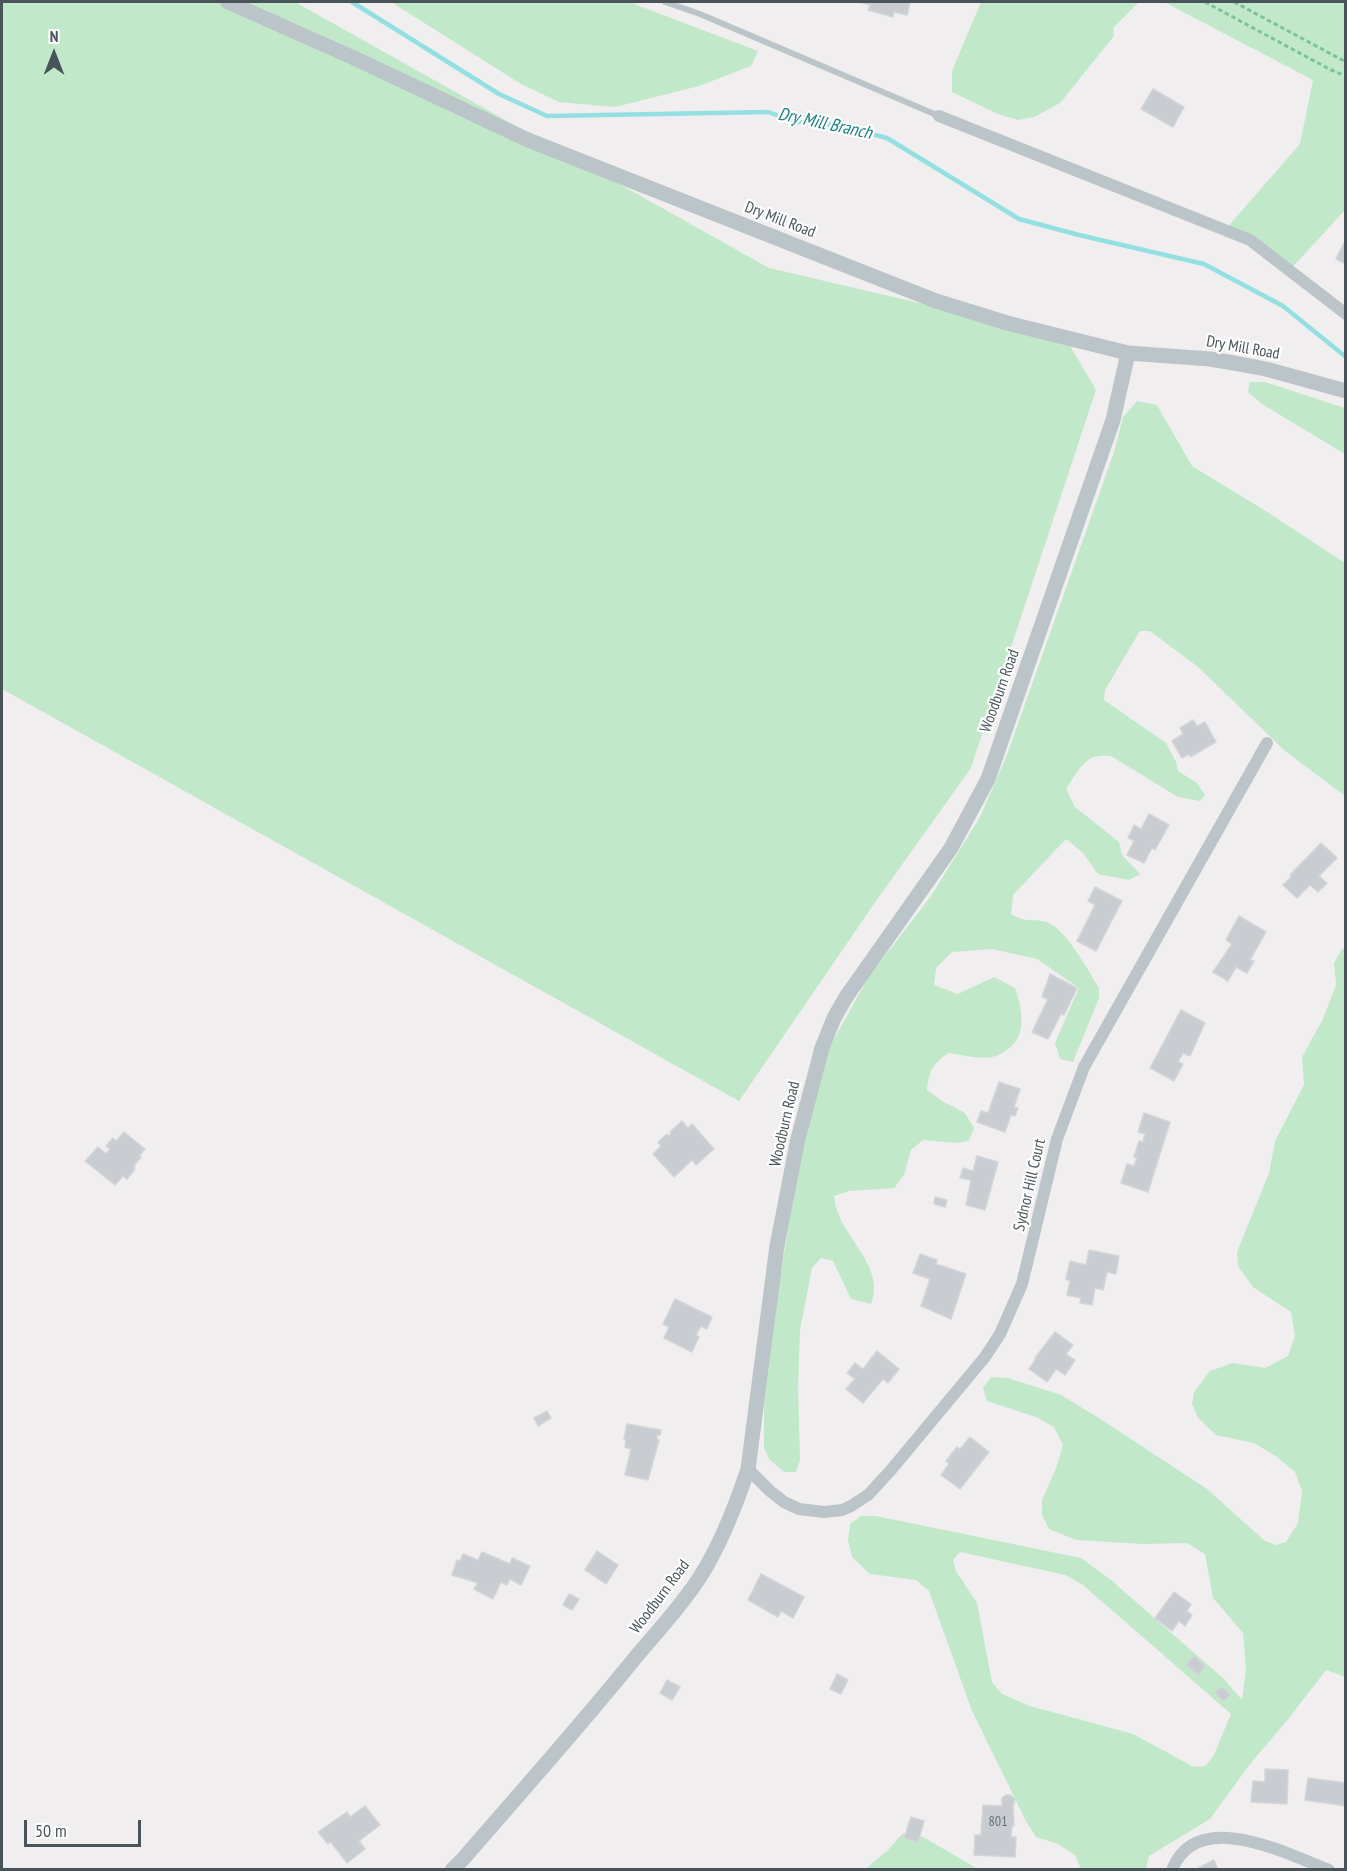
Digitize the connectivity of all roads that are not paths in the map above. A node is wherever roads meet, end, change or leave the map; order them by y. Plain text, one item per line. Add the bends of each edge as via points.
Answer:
1 (228, 2) edge
2 (665, 2) edge
3 (939, 116) joint
4 (1346, 314) edge
5 (1128, 353) junction
6 (1346, 391) edge
7 (1267, 743) dead end
8 (748, 1468) junction
9 (452, 1869) edge
10 (1172, 1869) edge
11 (1329, 1869) edge

1 - 5 street, Dry Mill Road via 528,140 936,301
2 - 3 lane
3 - 4 street via 1250,240
5 - 6 street, Dry Mill Road via 1234,363
5 - 8 street, Woodburn Road via 1113,420 988,778 951,848 846,997 822,1048 797,1143 777,1245
7 - 8 street, Sydnor Hill Court via 1084,1067 1057,1139 1022,1284 985,1357 891,1470 868,1495 851,1506 824,1512 799,1509 770,1491
8 - 9 street, Woodburn Road via 724,1532 700,1577 603,1698
10 - 11 street via 1185,1848 1219,1837 1262,1846

